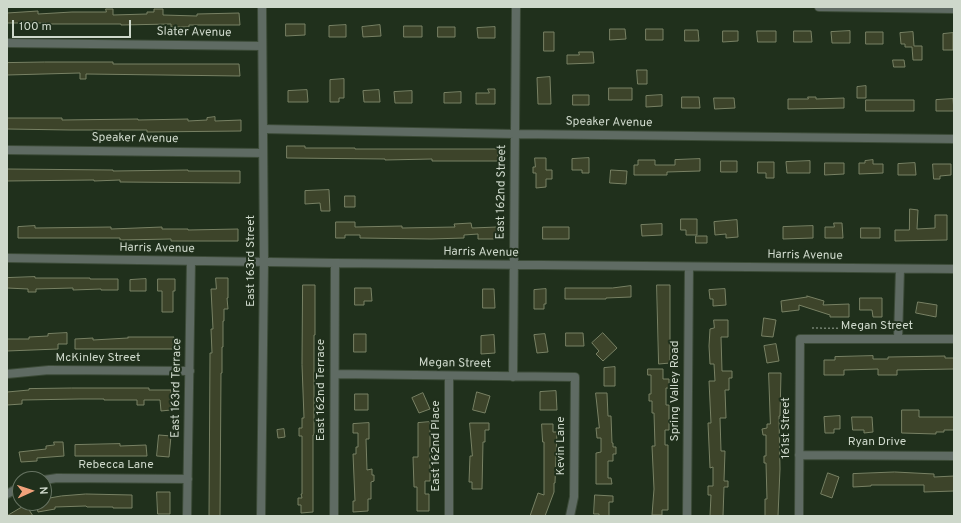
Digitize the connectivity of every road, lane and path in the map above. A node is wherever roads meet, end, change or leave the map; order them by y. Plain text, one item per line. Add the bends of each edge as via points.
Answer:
1 (262, 7) edge
2 (516, 7) edge
3 (819, 7) edge
4 (954, 9) edge
5 (7, 43) edge
6 (262, 46) junction
7 (263, 129) junction
8 (515, 134) junction
9 (954, 139) edge
10 (7, 150) edge
11 (263, 153) junction
12 (7, 258) edge
13 (191, 261) junction
14 (264, 261) junction
15 (335, 263) junction
16 (514, 265) junction
17 (689, 267) junction
18 (900, 269) junction
19 (954, 269) edge
20 (892, 322) dead end
21 (812, 328) dead end
22 (800, 339) joint
23 (898, 339) junction
24 (954, 339) edge
25 (190, 371) junction
26 (7, 374) edge
27 (335, 374) junction
28 (449, 376) junction
29 (575, 376) joint
30 (513, 377) junction
31 (799, 455) junction
32 (954, 456) edge
33 (52, 479) edge
34 (188, 479) junction
35 (187, 516) edge
36 (261, 516) edge
37 (334, 516) edge
38 (449, 516) edge
39 (570, 516) edge
40 (687, 516) edge
41 (799, 516) edge

1 - 6 street, East 163rd Street
2 - 8 street, East 162nd Street
3 - 4 street
5 - 6 street, Slater Avenue
6 - 7 street, East 163rd Street
7 - 8 street, Speaker Avenue
7 - 11 street, East 163rd Street
8 - 9 street, Speaker Avenue
8 - 16 street, East 162nd Street
10 - 11 street, Speaker Avenue
11 - 14 street, East 163rd Street
12 - 13 street, Harris Avenue
13 - 14 street, Harris Avenue
13 - 25 street, East 163rd Terrace
14 - 15 street, Harris Avenue
14 - 36 street, East 163rd Street
15 - 16 street, Harris Avenue
15 - 27 street, East 162nd Terrace
16 - 17 street, Harris Avenue
16 - 30 street, East 162nd Street
17 - 18 street, Harris Avenue
17 - 40 street, Spring Valley Road
18 - 19 street, Harris Avenue
18 - 23 street
20 - 21 path via 891,329
22 - 23 street, Megan Street
22 - 31 street, 161st Street
23 - 24 street, Megan Street
25 - 26 street, McKinley Street via 48,370
25 - 34 street, East 163rd Terrace
27 - 28 street, Megan Street
27 - 37 street, East 162nd Terrace
28 - 30 street, Megan Street
28 - 38 street, East 162nd Place
29 - 30 street, Megan Street
29 - 39 street, Kevin Lane via 574,497
31 - 32 street, Ryan Drive
31 - 41 street, 161st Street
33 - 34 street, Rebecca Lane
34 - 35 street, East 163rd Terrace

